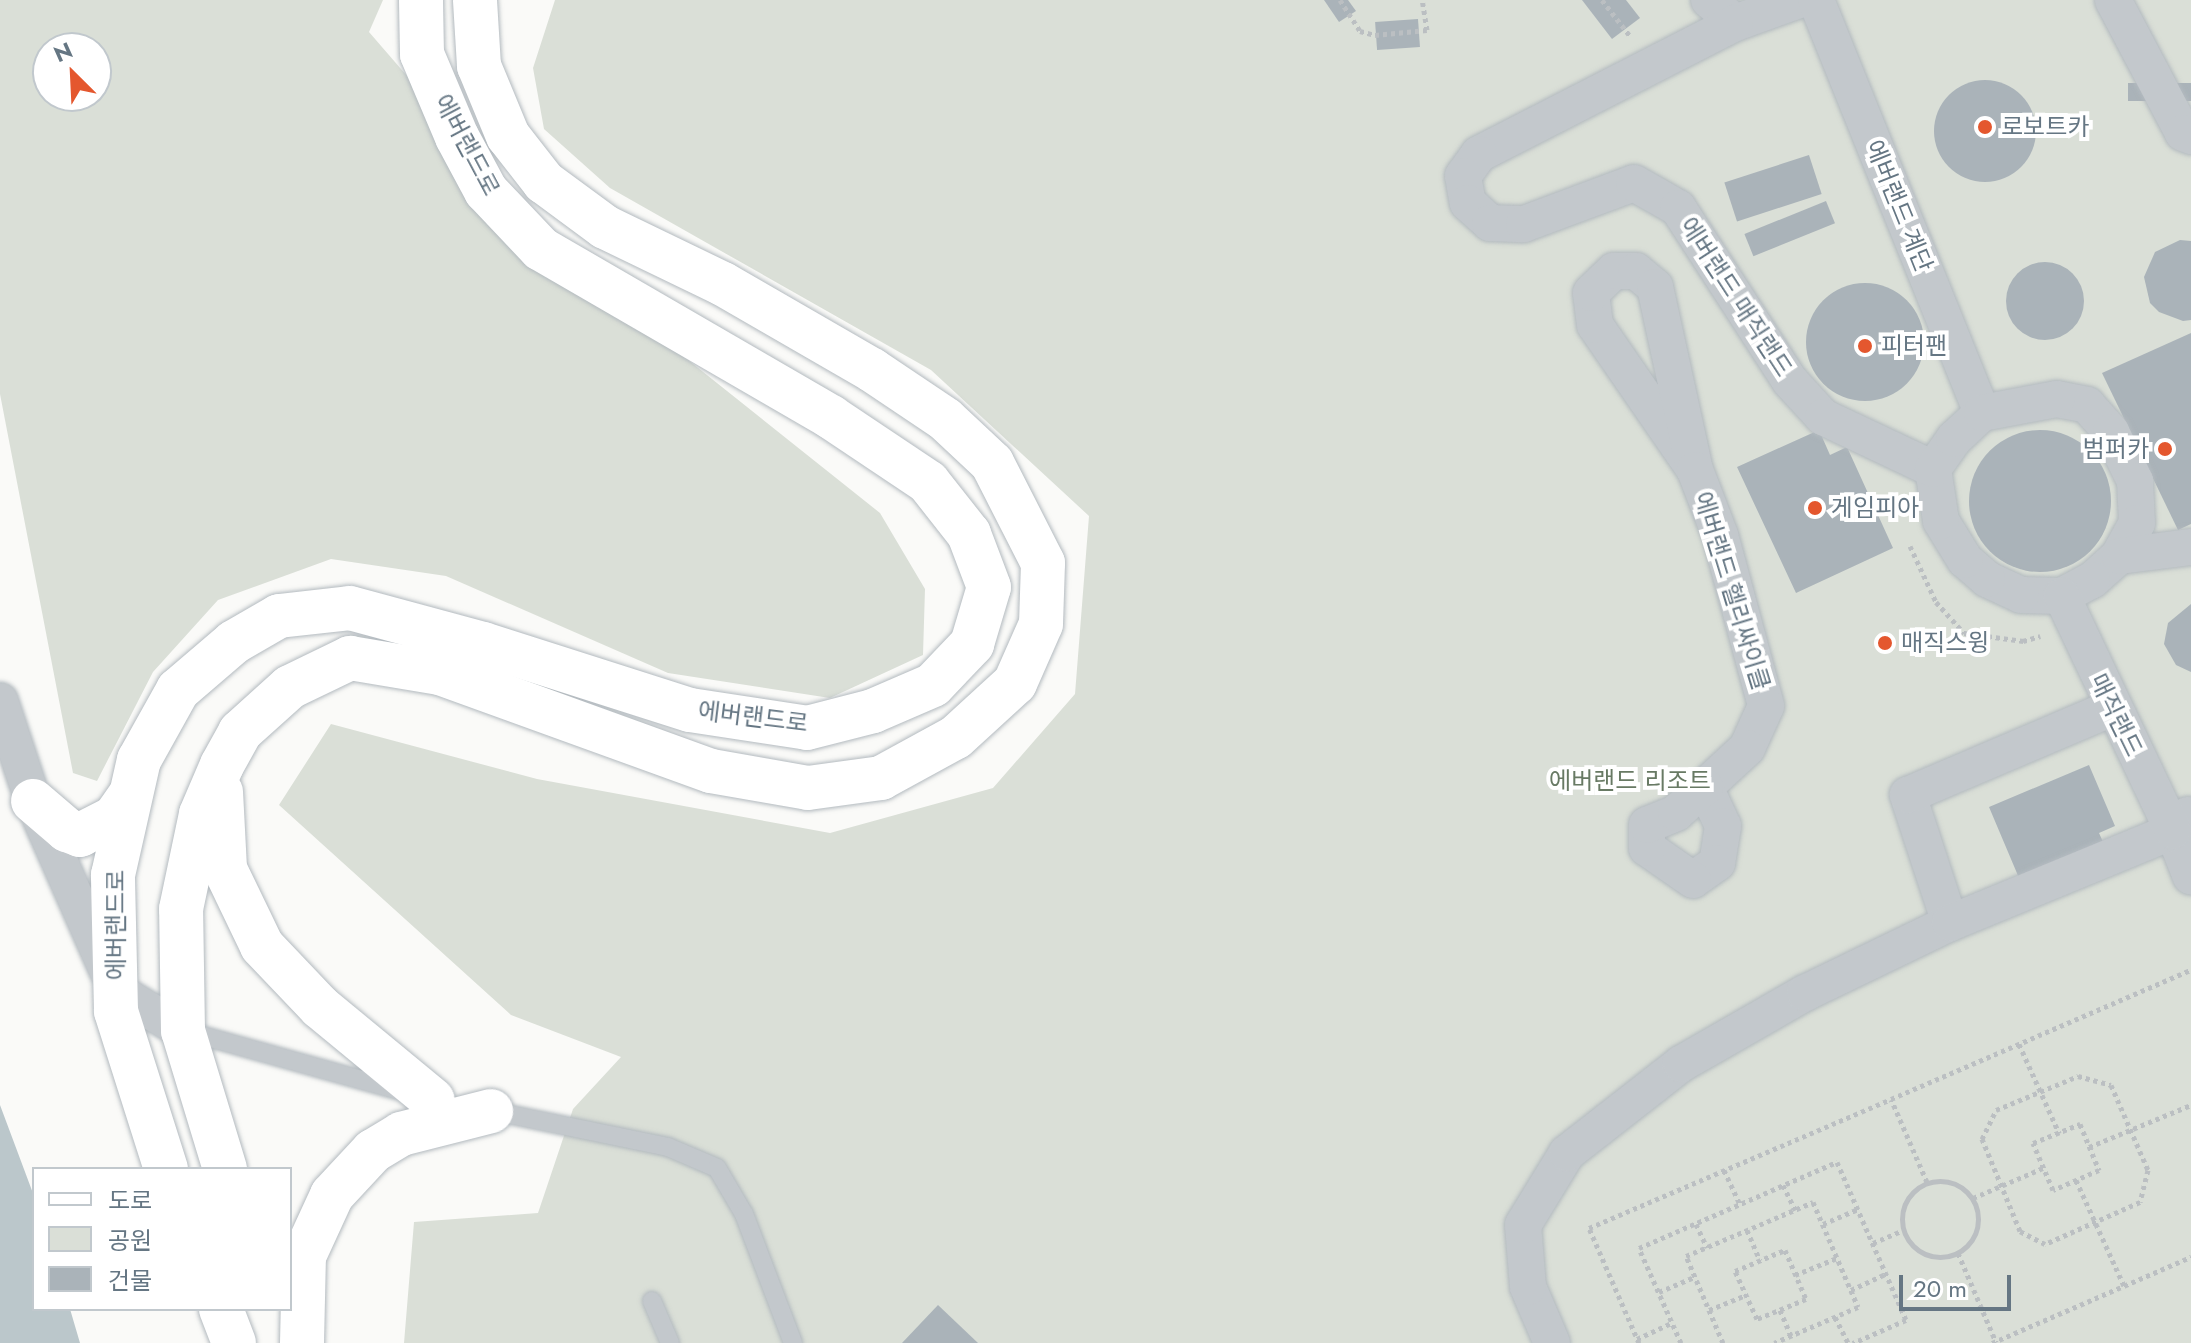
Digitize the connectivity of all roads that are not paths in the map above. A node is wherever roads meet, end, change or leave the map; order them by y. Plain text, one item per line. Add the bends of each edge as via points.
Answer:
1 (421, 0) edge
2 (475, 0) edge
3 (1709, 0) edge
4 (1799, 0) edge
5 (1816, 0) edge
6 (2113, 0) edge
7 (1735, 23) junction
8 (2191, 136) edge
9 (1982, 413) junction
10 (1933, 469) junction
11 (1695, 470) junction
12 (2191, 547) edge
13 (2120, 556) junction
14 (2062, 596) junction
15 (0, 701) edge
16 (2112, 708) junction
17 (222, 765) junction
18 (1705, 787) dead end
19 (131, 794) junction
20 (33, 801) junction
21 (2182, 822) edge
22 (2191, 877) edge
23 (1950, 923) junction
24 (116, 990) junction
25 (183, 1031) junction
26 (433, 1100) junction
27 (491, 1111) junction
28 (165, 1167) edge
29 (224, 1167) edge
30 (652, 1301) dead end
31 (222, 1311) edge
32 (273, 1311) edge
33 (234, 1343) edge
34 (283, 1343) edge
35 (302, 1343) edge
36 (670, 1343) edge
37 (793, 1343) edge
38 (1552, 1343) edge

1 - 19 street, 에버랜드로 via 422,54 486,191 541,249 831,417 928,482 969,534 989,587 972,644 933,685 873,711 807,728 690,710 350,608 279,616 234,642 178,690 139,760
2 - 17 street, 에버랜드로 via 479,66 508,136 544,182 605,227 723,284 872,370 945,419 992,463 1043,563 1041,624 1015,683 956,737 881,778 808,788 711,771 440,673 350,658 290,687 240,732
3 - 7 street
4 - 7 street, 에버랜드 매직랜드
5 - 9 street, 에버랜드 계단
6 - 8 street via 2183,133
7 - 10 street, 에버랜드 매직랜드 via 1479,154 1463,176 1468,203 1490,223 1524,224 1634,183 1678,208 1790,381 1823,417
9 - 10 street
9 - 13 street via 2057,399 2087,405 2111,432 2135,481 2137,523
10 - 14 street via 1941,521 1965,560 1987,579 2021,595
11 - 11 street, 에버랜드 헬리싸이클 via 1595,325 1591,293 1614,271 1636,271 1655,287
11 - 18 street, 에버랜드 헬리싸이클 via 1720,535 1766,706 1747,748
12 - 13 street
13 - 14 street
14 - 16 street, 매직랜드
15 - 20 street
16 - 21 street, 매직랜드
16 - 23 street via 1908,795
17 - 25 street, 에버랜드로 via 195,838 181,909
17 - 26 street via 219,832 225,869 262,946 320,1007
19 - 20 street via 114,818 80,835
19 - 24 street, 에버랜드로 via 113,875
20 - 24 street
21 - 22 street, 매직랜드
21 - 23 street
23 - 38 street via 1805,993 1681,1064 1567,1153 1523,1225 1528,1287
24 - 25 street
24 - 28 street, 에버랜드로 via 116,1011
25 - 26 lane
25 - 29 street, 에버랜드로
26 - 27 lane
27 - 35 street via 401,1134 373,1151 340,1184 316,1223 304,1256
27 - 37 lane via 668,1147 717,1168 744,1214
30 - 36 lane
31 - 33 street
32 - 34 street

